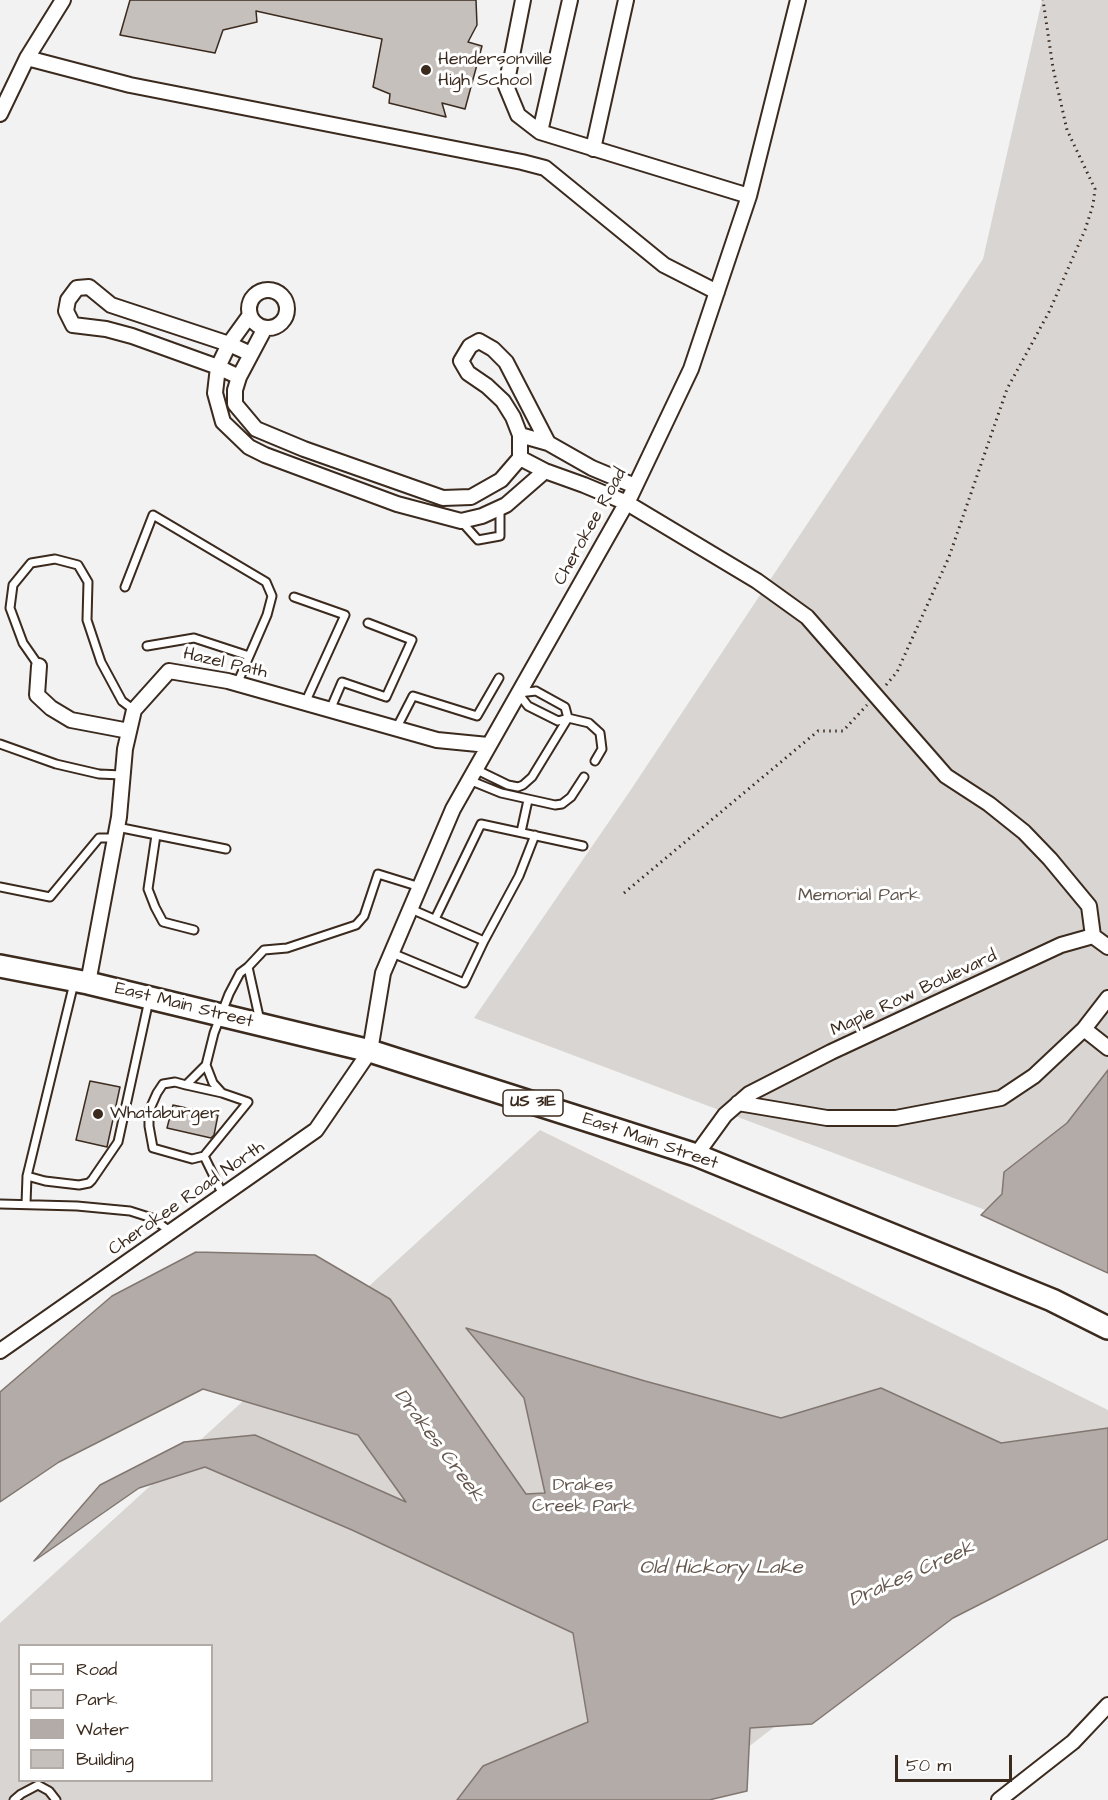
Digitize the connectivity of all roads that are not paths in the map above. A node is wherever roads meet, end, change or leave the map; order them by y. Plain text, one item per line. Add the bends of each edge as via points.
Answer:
1 (63, 0) edge
2 (523, 0) edge
3 (570, 0) edge
4 (626, 0) edge
5 (798, 0) edge
6 (27, 58) junction
7 (0, 114) edge
8 (540, 132) junction
9 (593, 148) junction
10 (749, 196) junction
11 (717, 292) junction
12 (250, 315) junction
13 (265, 328) junction
14 (229, 344) junction
15 (251, 354) junction
16 (218, 367) junction
17 (239, 377) junction
18 (520, 435) junction
19 (548, 443) junction
20 (304, 448) junction
21 (520, 458) junction
22 (299, 468) junction
23 (545, 471) junction
24 (391, 480) junction
25 (635, 486) junction
26 (453, 497) junction
27 (386, 500) junction
28 (627, 503) junction
29 (500, 508) junction
30 (458, 520) junction
31 (125, 587) dead end
32 (294, 597) dead end
33 (368, 623) dead end
34 (147, 646) dead end
35 (249, 656) junction
36 (39, 666) joint
37 (499, 678) dead end
38 (237, 684) junction
39 (518, 693) junction
40 (305, 703) junction
41 (134, 710) junction
42 (330, 710) junction
43 (567, 718) junction
44 (396, 729) junction
45 (129, 730) junction
46 (0, 744) edge
47 (488, 745) junction
48 (595, 761) dead end
49 (122, 775) junction
50 (472, 775) junction
51 (584, 777) dead end
52 (528, 800) junction
53 (116, 832) junction
54 (521, 832) junction
55 (156, 835) junction
56 (536, 835) junction
57 (584, 846) dead end
58 (226, 849) dead end
59 (0, 887) edge
60 (420, 887) junction
61 (411, 909) junction
62 (435, 919) junction
63 (194, 930) dead end
64 (1093, 936) junction
65 (484, 941) junction
66 (1108, 947) edge
67 (392, 953) junction
68 (0, 966) edge
69 (248, 967) junction
70 (81, 982) junction
71 (149, 998) junction
72 (1108, 998) edge
73 (220, 1015) junction
74 (261, 1025) junction
75 (1084, 1029) junction
76 (1108, 1048) edge
77 (370, 1051) junction
78 (206, 1065) junction
79 (186, 1085) junction
80 (222, 1093) junction
81 (738, 1103) junction
82 (696, 1155) junction
83 (204, 1156) junction
84 (27, 1176) junction
85 (223, 1195) junction
86 (0, 1204) edge
87 (26, 1204) junction
88 (171, 1232) junction
89 (1108, 1328) edge
90 (0, 1352) edge
91 (1108, 1705) edge
92 (14, 1800) edge
93 (56, 1800) edge
94 (999, 1800) edge

1 - 6 street
2 - 8 street via 506,86 518,115
3 - 8 street
4 - 9 street
5 - 10 street, Cherokee Road
6 - 7 street
6 - 11 street via 130,85 545,168 664,265
8 - 9 street
9 - 10 street
10 - 11 street, Cherokee Road
11 - 25 street, Cherokee Road via 691,369
12 - 13 street
12 - 13 street via 250,303 258,293 271,290 282,296 288,308 285,319 276,327
12 - 14 street
13 - 15 street
14 - 15 street
14 - 16 street
14 - 16 street via 111,305 89,287 77,288 68,300 66,311 73,324 106,329
15 - 17 street
16 - 17 street
16 - 22 street via 215,393 223,422 249,447
17 - 20 street via 235,404 256,429
18 - 19 street
18 - 19 street via 503,401 468,373 461,361 470,346 479,341 506,362
18 - 21 street
19 - 25 street
20 - 22 street
20 - 24 street
21 - 23 street
21 - 26 street via 501,480 471,497
22 - 27 street
23 - 28 street
23 - 29 street
24 - 26 street via 443,498
24 - 27 street
25 - 28 street, Cherokee Road
26 - 30 street
27 - 30 street
28 - 39 street, Cherokee Road
28 - 64 street via 757,581 807,617 946,776 989,804 1050,859 1089,906
29 - 30 street
29 - 30 lane via 500,536 478,540
31 - 35 lane via 153,515 266,582 272,596
32 - 40 lane via 345,615
33 - 42 lane via 412,640 386,697 342,682
34 - 35 lane via 194,638
35 - 38 lane
36 - 41 lane via 23,643 10,608 13,585 31,563 55,559 78,565 88,582 87,620 101,662 122,701
36 - 45 street via 37,695 51,708 70,720
37 - 44 lane via 477,716 412,696
38 - 40 street, Hazel Path
38 - 41 street, Hazel Path via 169,670
39 - 43 lane via 528,706 558,721
39 - 43 lane via 536,691 565,707
39 - 47 street, Cherokee Road
40 - 42 street, Hazel Path
41 - 45 street, Hazel Path
42 - 44 street, Hazel Path
43 - 48 lane via 589,723 600,733 602,749
43 - 50 lane via 532,777 523,785
44 - 47 street, Hazel Path via 437,740
45 - 49 street, Hazel Path
46 - 49 lane via 56,764
47 - 50 street, Cherokee Road
49 - 53 street, Hazel Path
50 - 52 lane via 501,793
50 - 60 street, Cherokee Road
51 - 52 lane via 562,804
52 - 54 lane
53 - 55 lane
53 - 59 lane via 99,838 50,897
53 - 70 street, Hazel Path
54 - 56 lane
54 - 62 lane via 481,824
55 - 58 lane
55 - 63 lane via 148,890 163,922
56 - 57 lane
56 - 65 lane
60 - 61 street, Cherokee Road
60 - 69 lane via 378,874 364,916 356,925 287,948 264,950
61 - 62 lane
61 - 67 street, Cherokee Road
62 - 65 lane
64 - 66 street
64 - 81 street, Maple Row Boulevard via 1061,945 831,1052
65 - 67 lane via 464,984
67 - 77 street, Cherokee Road via 383,973
68 - 70 main road, East Main Street / US 31E
69 - 73 lane via 240,972
69 - 74 lane
70 - 71 main road, East Main Street / US 31E
70 - 84 lane
71 - 73 main road, East Main Street / US 31E
71 - 84 lane via 118,1142 92,1180 79,1185
72 - 75 street
73 - 74 main road, East Main Street / US 31E
73 - 78 lane
74 - 77 main road, East Main Street / US 31E
75 - 76 street
75 - 81 street via 1034,1077 1001,1098 896,1118 827,1118
77 - 82 main road, East Main Street / US 31E
77 - 85 street, Cherokee Road North via 315,1130
78 - 79 lane
78 - 80 lane
79 - 80 lane
79 - 83 lane via 163,1084 157,1093 149,1111 153,1148 192,1159
80 - 83 lane via 248,1102
81 - 82 street, Maple Row Boulevard
82 - 89 main road, East Main Street / US 31E via 1052,1300
83 - 85 lane
84 - 87 lane
85 - 88 street, Cherokee Road North
86 - 87 lane
87 - 88 lane via 130,1211 152,1218
88 - 90 street, Cherokee Road North
91 - 94 street via 1072,1742
92 - 93 lane via 38,1785

